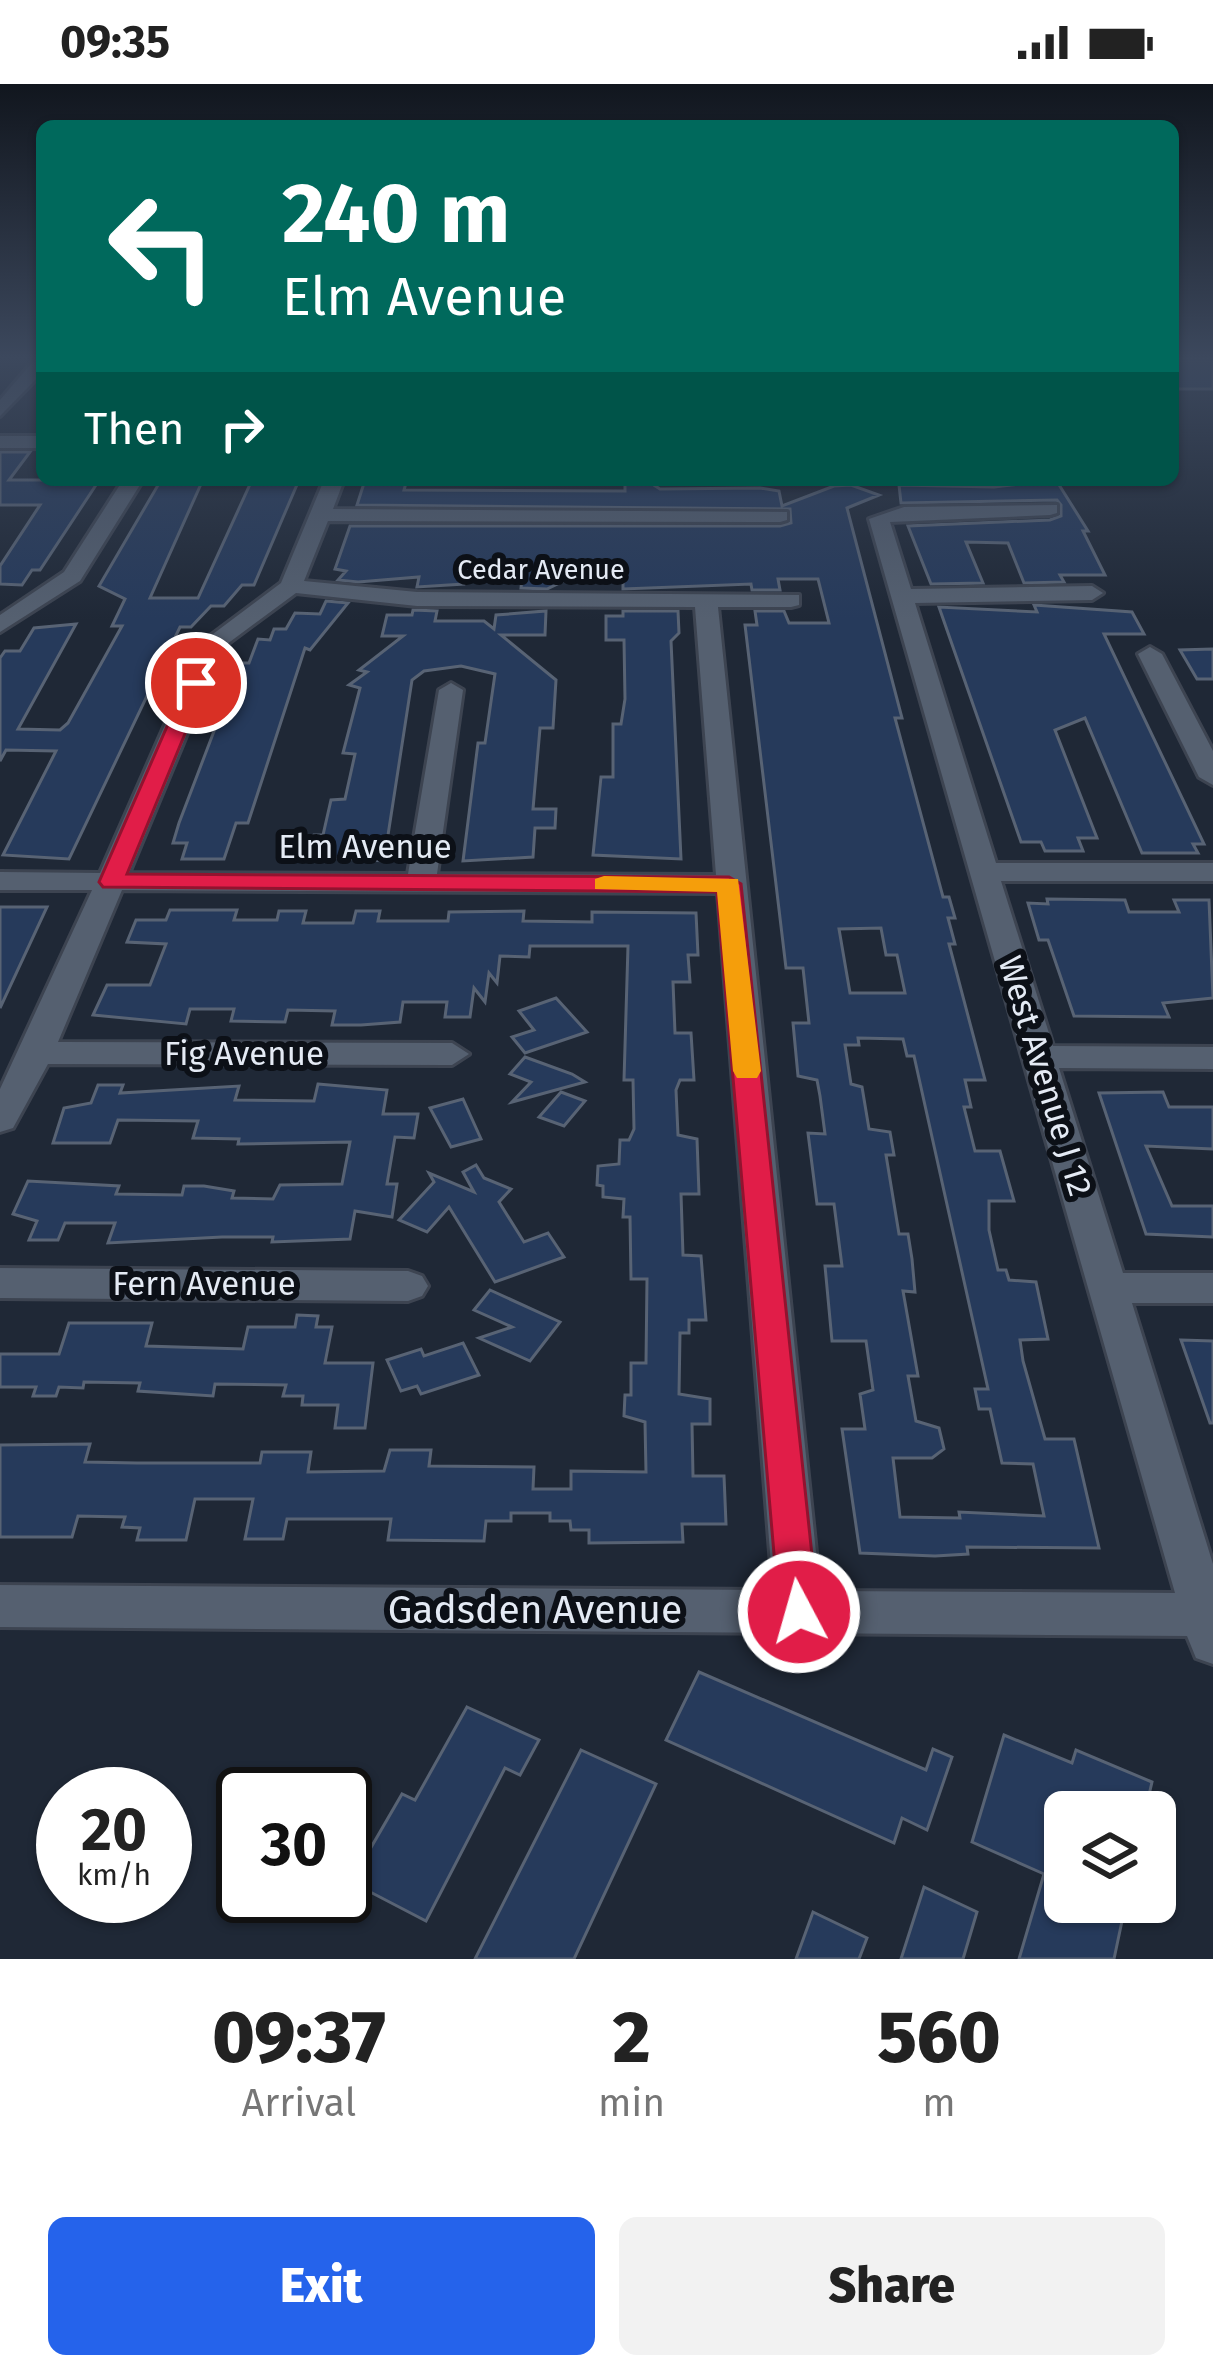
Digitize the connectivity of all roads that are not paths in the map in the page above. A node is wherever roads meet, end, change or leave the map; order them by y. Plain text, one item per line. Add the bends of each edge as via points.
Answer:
1 (129, 486) edge
2 (332, 486) edge
3 (1050, 509) dead end
4 (322, 514) junction
5 (780, 516) dead end
6 (291, 586) junction
7 (1092, 593) dead end
8 (902, 596) junction
9 (706, 600) junction
10 (791, 600) dead end
11 (0, 626) edge
12 (1150, 654) dead end
13 (451, 690) dead end
14 (1213, 777) edge
15 (984, 872) junction
16 (1213, 872) edge
17 (0, 881) edge
18 (111, 882) junction
19 (421, 883) junction
20 (729, 884) junction
21 (37, 1054) junction
22 (452, 1054) dead end
23 (1039, 1057) junction
24 (1213, 1058) edge
25 (0, 1120) edge
26 (0, 1283) edge
27 (408, 1286) dead end
28 (1108, 1288) junction
29 (1213, 1288) edge
30 (0, 1606) edge
31 (799, 1612) junction
32 (1210, 1624) edge

1 - 11 street via 72,576
2 - 4 street
3 - 8 street, West Avenue J 12 via 887,514 879,519
4 - 5 street
4 - 6 street
6 - 9 street, Cedar Avenue via 417,599
6 - 18 street via 213,643
7 - 8 street
8 - 15 street, West Avenue J 12
9 - 10 street, Cedar Avenue
9 - 20 street
12 - 14 street
13 - 19 street
15 - 16 street
15 - 23 street, West Avenue J 12
17 - 18 street, Elm Avenue
18 - 19 street, Elm Avenue
18 - 21 street
19 - 20 street, Elm Avenue
20 - 31 street
21 - 22 street, Fig Avenue
21 - 25 street
23 - 24 street
23 - 28 street, West Avenue J 12
26 - 27 street, Fern Avenue
28 - 29 street
28 - 32 street, West Avenue J 12
30 - 31 street, Gadsden Avenue
31 - 32 street, Gadsden Avenue

